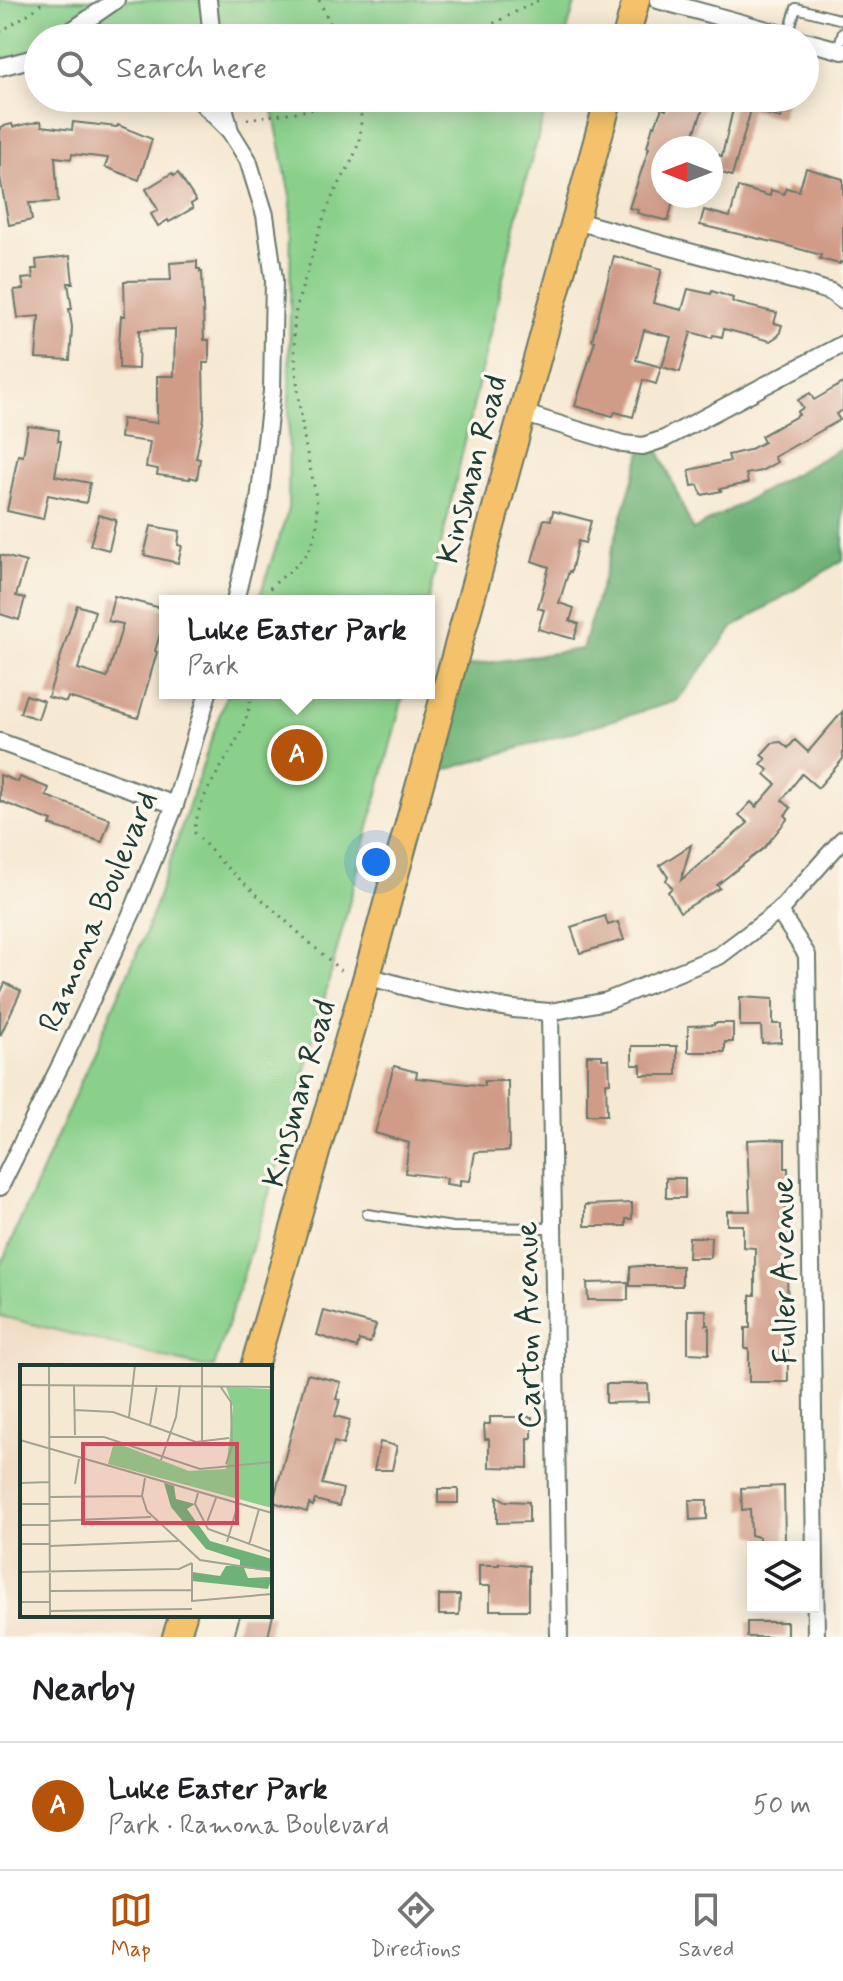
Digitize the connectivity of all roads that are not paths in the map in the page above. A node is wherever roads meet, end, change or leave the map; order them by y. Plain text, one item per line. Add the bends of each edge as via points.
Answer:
1 (116, 0) edge
2 (208, 0) edge
3 (636, 0) edge
4 (658, 0) edge
5 (843, 20) edge
6 (81, 24) edge
7 (211, 24) edge
8 (630, 24) edge
9 (745, 24) edge
10 (794, 24) edge
11 (843, 32) edge
12 (819, 45) edge
13 (840, 50) edge
14 (24, 60) edge
15 (0, 67) edge
16 (211, 112) edge
17 (225, 112) edge
18 (605, 112) edge
19 (230, 131) junction
20 (576, 221) junction
21 (843, 301) edge
22 (843, 344) edge
23 (522, 413) junction
24 (236, 595) edge
25 (206, 699) edge
26 (0, 742) edge
27 (175, 805) junction
28 (843, 839) edge
29 (779, 911) junction
30 (367, 976) junction
31 (550, 1012) junction
32 (0, 1187) edge
33 (367, 1214) dead end
34 (553, 1228) junction
35 (255, 1365) edge
36 (182, 1617) edge
37 (176, 1637) edge
38 (559, 1637) edge
39 (816, 1637) edge

1 - 6 street
2 - 7 street
3 - 8 main road
4 - 9 street
5 - 10 lane via 796,8
11 - 13 lane
12 - 13 street
14 - 15 street
16 - 19 street
17 - 19 street
18 - 20 main road, Kinsman Road
19 - 24 street via 248,160 265,215 274,279 272,391 261,485
20 - 21 street via 803,283
20 - 23 main road, Kinsman Road
22 - 23 street via 643,446
23 - 30 main road, Kinsman Road
25 - 27 street, Ramona Boulevard
26 - 27 street
27 - 32 street, Ramona Boulevard via 127,922
28 - 29 street
29 - 31 street via 719,956 607,1001
29 - 39 street, Fuller Avenue via 807,955
30 - 31 street via 471,1003
30 - 35 main road, Kinsman Road
31 - 34 street, Carton Avenue
33 - 34 lane via 453,1227
34 - 38 street, Carton Avenue
36 - 37 main road

